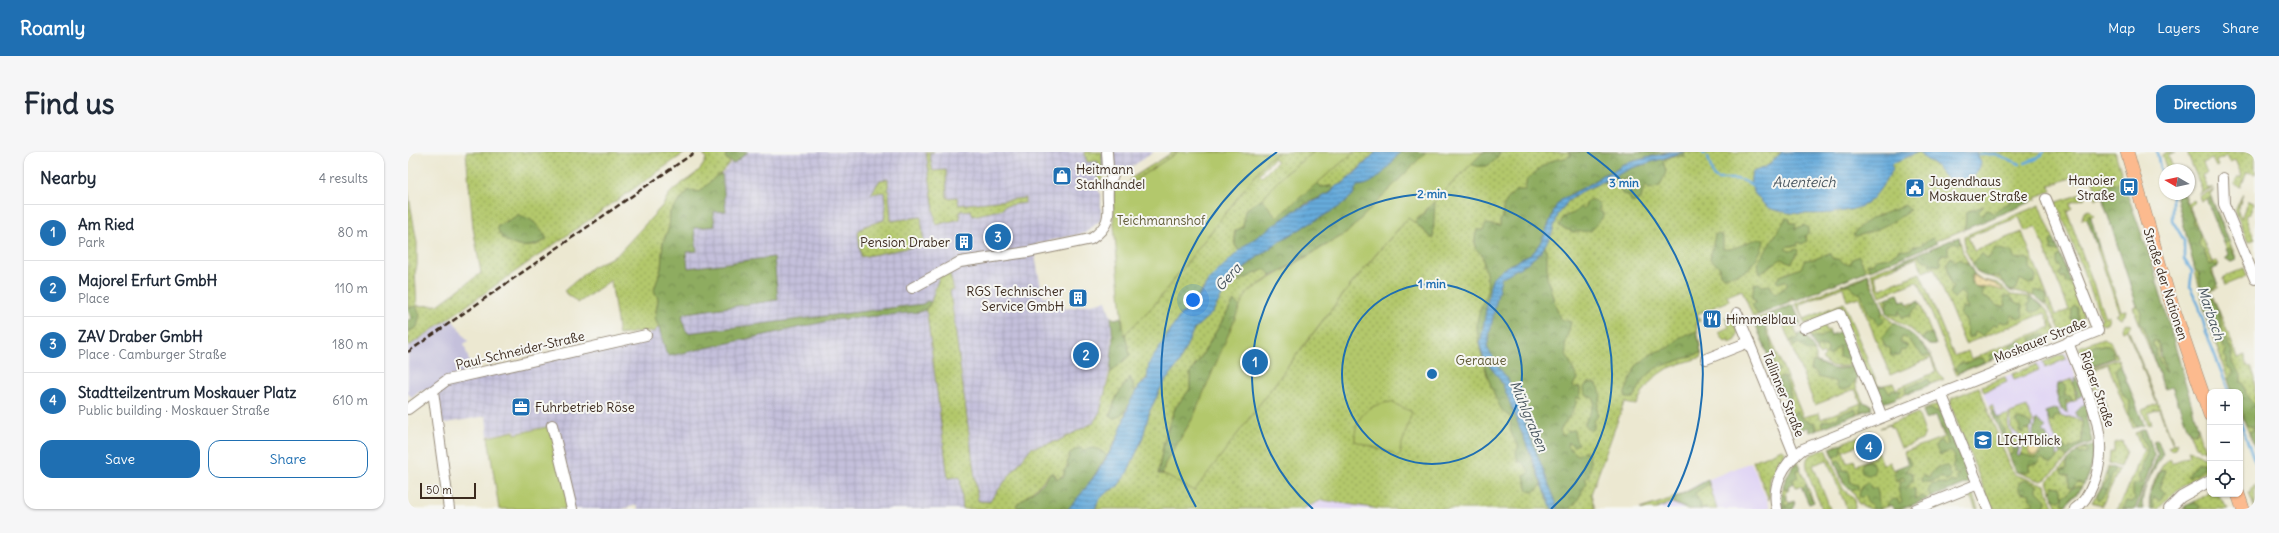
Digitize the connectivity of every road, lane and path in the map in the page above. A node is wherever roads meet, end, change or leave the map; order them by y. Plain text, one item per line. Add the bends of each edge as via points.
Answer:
1 (1107, 152) edge
2 (2127, 152) edge
3 (2223, 178) dead end
4 (2046, 199) dead end
5 (2255, 279) edge
6 (912, 288) dead end
7 (1737, 312) dead end
8 (1804, 328) dead end
9 (646, 335) dead end
10 (1749, 342) junction
11 (2068, 342) junction
12 (1706, 359) dead end
13 (433, 391) junction
14 (1941, 394) junction
15 (2207, 406) edge
16 (408, 409) edge
17 (1882, 417) junction
18 (552, 425) dead end
19 (1795, 456) junction
20 (2207, 483) edge
21 (1978, 484) junction
22 (2239, 497) edge
23 (450, 509) edge
24 (572, 509) edge
25 (1777, 509) edge
26 (1916, 509) edge
27 (1988, 509) edge
28 (2075, 509) edge
29 (2169, 509) edge
30 (2243, 509) edge

1 - 6 street via 1108,168 1113,175 1108,186 1107,221 1104,228 1091,239 960,262
2 - 15 main road, Straße der Nationen via 2167,290
3 - 5 street via 2224,204
4 - 11 street, Moskauer Straße via 2098,331
7 - 10 street, Tallinner Straße
8 - 17 street via 1840,314
9 - 13 street, Paul-Schneider-Straße via 447,380
10 - 12 street, Tallinner Straße
10 - 19 street, Tallinner Straße
11 - 14 street, Moskauer Straße
11 - 28 street, Rigaer Straße via 2094,412 2101,440 2099,469 2090,491
13 - 16 street, Paul-Schneider-Straße
13 - 23 street
14 - 17 street, Moskauer Straße
14 - 21 street
17 - 19 street, Moskauer Straße via 1803,449
18 - 24 street
19 - 25 street, Moskauer Straße via 1777,483
20 - 29 street via 2187,493
21 - 26 street
21 - 27 street
22 - 30 main road

